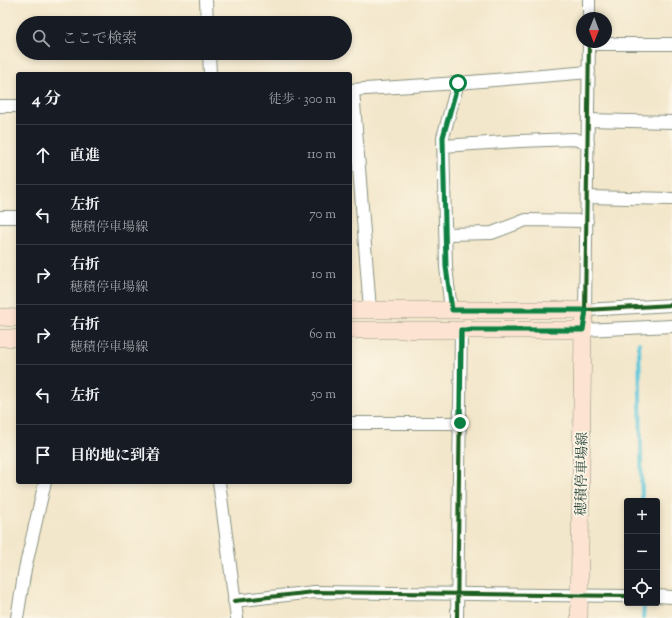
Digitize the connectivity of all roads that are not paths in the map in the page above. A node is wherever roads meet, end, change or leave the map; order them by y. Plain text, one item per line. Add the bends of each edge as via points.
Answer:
1 (206, 0) edge
2 (589, 0) edge
3 (589, 12) edge
4 (207, 16) edge
5 (612, 43) edge
6 (672, 44) edge
7 (589, 48) edge
8 (209, 60) edge
9 (210, 72) edge
10 (589, 72) junction
11 (458, 83) junction
12 (352, 90) edge
13 (0, 106) edge
14 (16, 106) edge
15 (588, 120) junction
16 (672, 122) edge
17 (588, 143) junction
18 (443, 146) junction
19 (587, 197) junction
20 (672, 199) edge
21 (0, 217) edge
22 (16, 217) edge
23 (587, 221) junction
24 (446, 234) junction
25 (672, 305) edge
26 (352, 310) edge
27 (370, 310) junction
28 (452, 310) junction
29 (586, 310) junction
30 (0, 318) edge
31 (16, 318) edge
32 (672, 326) edge
33 (352, 330) edge
34 (461, 330) junction
35 (583, 330) junction
36 (0, 338) edge
37 (16, 338) edge
38 (352, 423) edge
39 (460, 423) junction
40 (45, 484) edge
41 (220, 484) edge
42 (457, 594) junction
43 (579, 595) junction
44 (624, 596) edge
45 (660, 596) edge
46 (672, 597) edge
47 (234, 601) junction
48 (17, 618) edge
49 (237, 618) edge
50 (457, 618) edge
51 (579, 618) edge

1 - 4 street
2 - 3 street
5 - 6 street
7 - 10 street
8 - 9 street
10 - 11 street
10 - 15 street
11 - 12 street
11 - 18 street via 443,137
12 - 27 street
13 - 14 street
15 - 16 street
15 - 17 street
17 - 18 street via 574,139
17 - 19 street
18 - 24 street
19 - 20 street
19 - 23 street
21 - 22 street
23 - 24 street via 526,220 492,233
23 - 29 street
24 - 28 street via 446,267
25 - 29 street
26 - 27 main road
27 - 28 main road
28 - 29 main road
29 - 35 main road, 穂積停車場線
30 - 31 main road
32 - 35 street
33 - 34 main road
34 - 35 main road
34 - 39 street
35 - 43 main road, 穂積停車場線
36 - 37 main road
38 - 39 street
39 - 42 street
40 - 48 street via 25,569
41 - 47 street
42 - 43 street
42 - 47 street via 314,592
42 - 50 street
43 - 44 street
43 - 51 main road, 穂積停車場線
45 - 46 street
47 - 49 street

